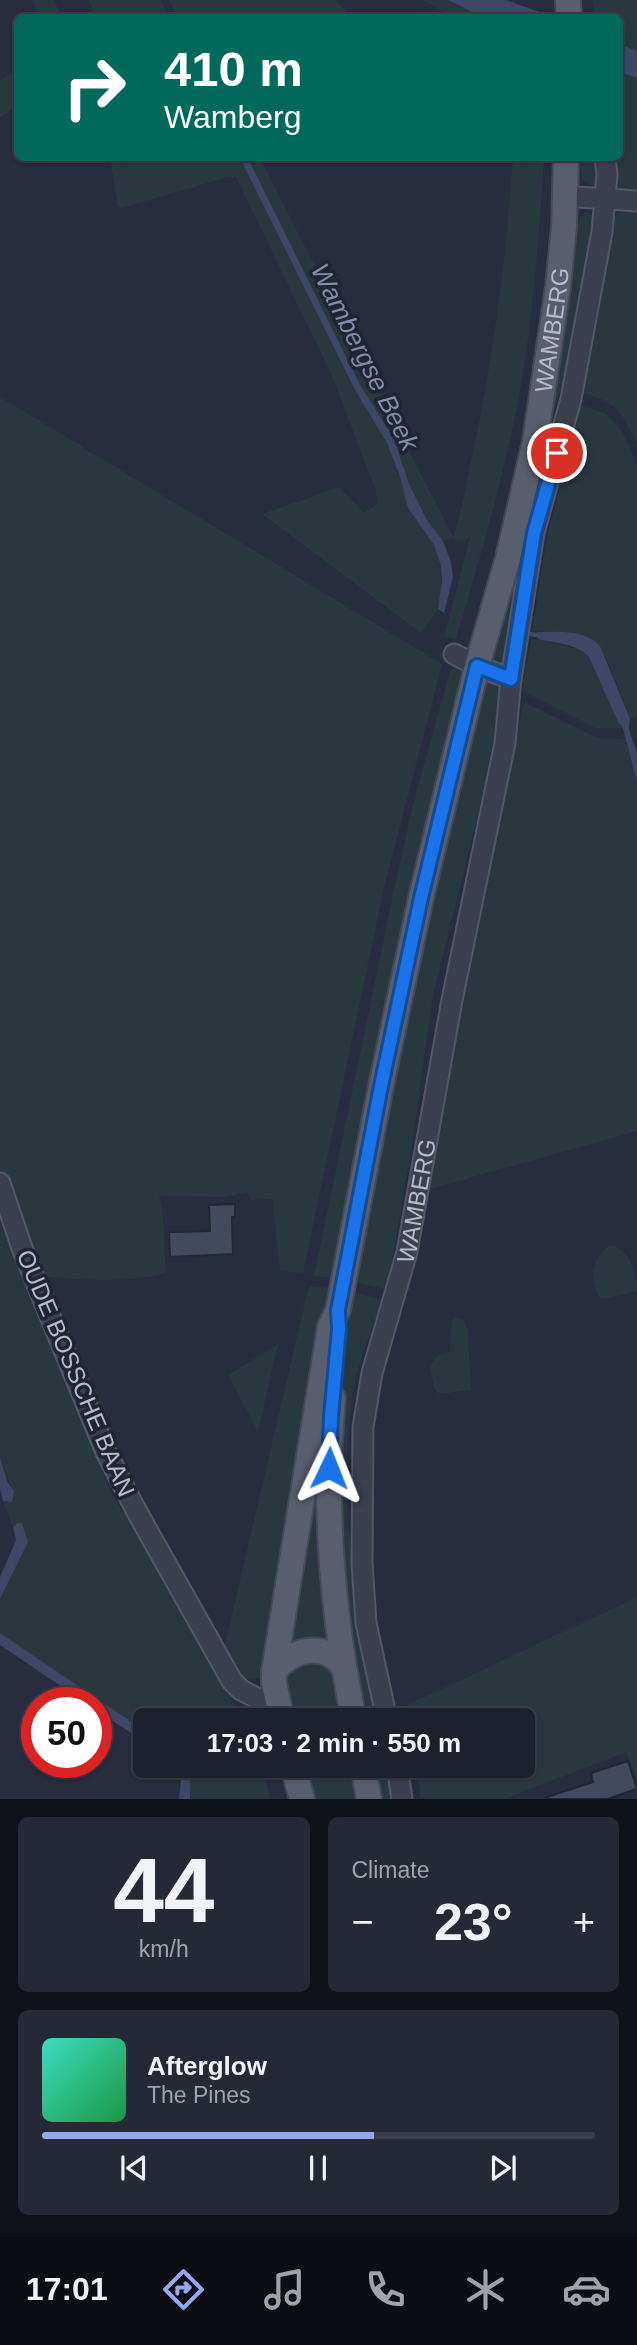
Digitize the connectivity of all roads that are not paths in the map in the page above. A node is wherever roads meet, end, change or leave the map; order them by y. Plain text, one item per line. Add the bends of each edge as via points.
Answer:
1 (566, 161) edge
2 (605, 161) edge
3 (564, 196) junction
4 (605, 199) junction
5 (637, 201) edge
6 (454, 654) dead end
7 (477, 666) junction
8 (511, 679) junction
9 (0, 1183) edge
10 (338, 1310) junction
11 (343, 1666) junction
12 (267, 1683) junction
13 (278, 1708) edge
14 (352, 1708) edge
15 (384, 1708) edge
16 (291, 1778) edge
17 (296, 1778) edge
18 (365, 1778) edge
19 (399, 1778) edge
20 (290, 1799) edge
21 (302, 1799) edge
22 (369, 1799) edge
23 (402, 1799) edge

1 - 3 main road, WAMBERG
2 - 4 street, WAMBERG
3 - 4 street
3 - 7 main road, WAMBERG via 558,287 535,442
4 - 5 street
4 - 8 street, WAMBERG via 572,399 534,533
6 - 7 street
7 - 8 street
7 - 10 main road, WAMBERG via 418,911
8 - 15 street, WAMBERG via 505,743 407,1252 372,1373 363,1427 366,1623
9 - 12 street, OUDE BOSSCHE BAAN via 106,1452 137,1512 232,1681 241,1690
10 - 11 main road, WAMBERG via 327,1519
10 - 12 main road, WAMBERG via 330,1328
11 - 12 main road via 331,1654 308,1650 286,1658
11 - 14 main road, WAMBERG
12 - 13 main road, WAMBERG
16 - 20 street
17 - 21 main road
18 - 22 main road
19 - 23 street

